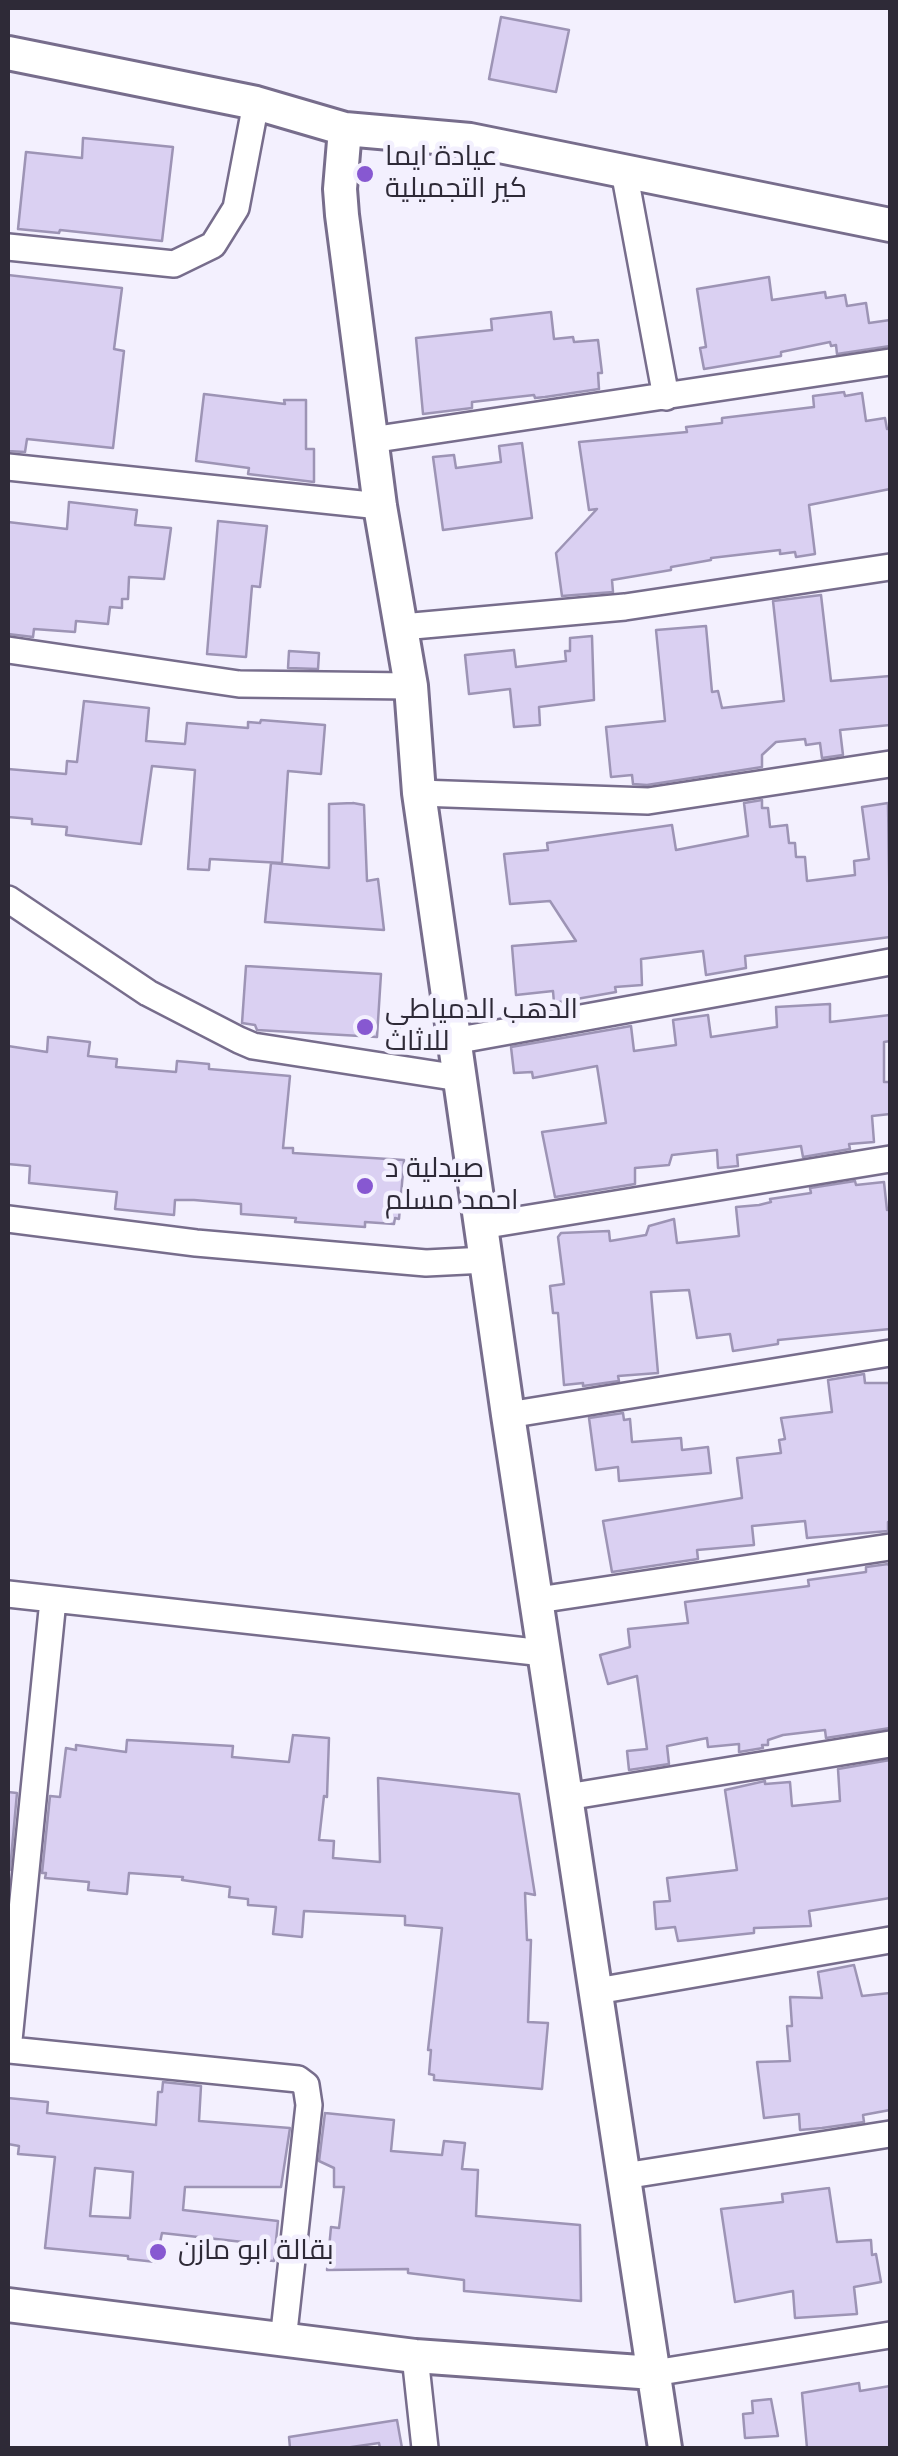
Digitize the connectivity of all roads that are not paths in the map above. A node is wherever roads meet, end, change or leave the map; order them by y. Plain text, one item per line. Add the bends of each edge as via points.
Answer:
1 (8, 53) edge
2 (256, 104) junction
3 (345, 130) junction
4 (624, 171) junction
5 (890, 225) edge
6 (8, 246) edge
7 (890, 362) edge
8 (666, 397) junction
9 (371, 440) junction
10 (8, 467) edge
11 (380, 506) junction
12 (890, 567) edge
13 (402, 627) junction
14 (8, 650) edge
15 (411, 686) junction
16 (890, 764) edge
17 (419, 793) junction
18 (8, 899) edge
19 (890, 962) edge
20 (454, 1041) junction
21 (459, 1078) junction
22 (890, 1159) edge
23 (8, 1219) edge
24 (481, 1226) junction
25 (486, 1260) junction
26 (890, 1353) edge
27 (508, 1415) junction
28 (890, 1547) edge
29 (8, 1594) edge
30 (52, 1600) junction
31 (538, 1600) junction
32 (544, 1653) junction
33 (890, 1744) edge
34 (567, 1797) junction
35 (890, 1940) edge
36 (597, 1992) junction
37 (9, 2050) edge
38 (890, 2134) edge
39 (624, 2176) junction
40 (8, 2305) edge
41 (890, 2335) edge
42 (283, 2341) junction
43 (415, 2356) junction
44 (654, 2373) junction
45 (426, 2448) edge
46 (665, 2448) edge

1 - 2 street
2 - 3 street
2 - 6 street via 236,208 213,244 174,264
3 - 4 street via 470,140
3 - 9 street via 341,202
4 - 5 street
4 - 8 street
7 - 8 street
8 - 9 street
9 - 11 street
10 - 11 street
11 - 13 street
12 - 13 street via 625,607
13 - 15 street
14 - 15 street via 239,684
15 - 17 street
16 - 17 street via 648,801
17 - 20 street
18 - 21 street via 148,993 238,1040
19 - 20 street
20 - 21 street
21 - 24 street
22 - 24 street
23 - 25 street via 426,1263
24 - 25 street
25 - 27 street
26 - 27 street
27 - 31 street
28 - 31 street
29 - 30 street
30 - 32 street
30 - 37 street
31 - 32 street
32 - 34 street
33 - 34 street
34 - 36 street
35 - 36 street
36 - 39 street
37 - 42 street via 298,2079 306,2085
38 - 39 street
39 - 44 street
40 - 42 street
41 - 44 street
42 - 43 street
43 - 44 street
43 - 45 street
44 - 46 street

